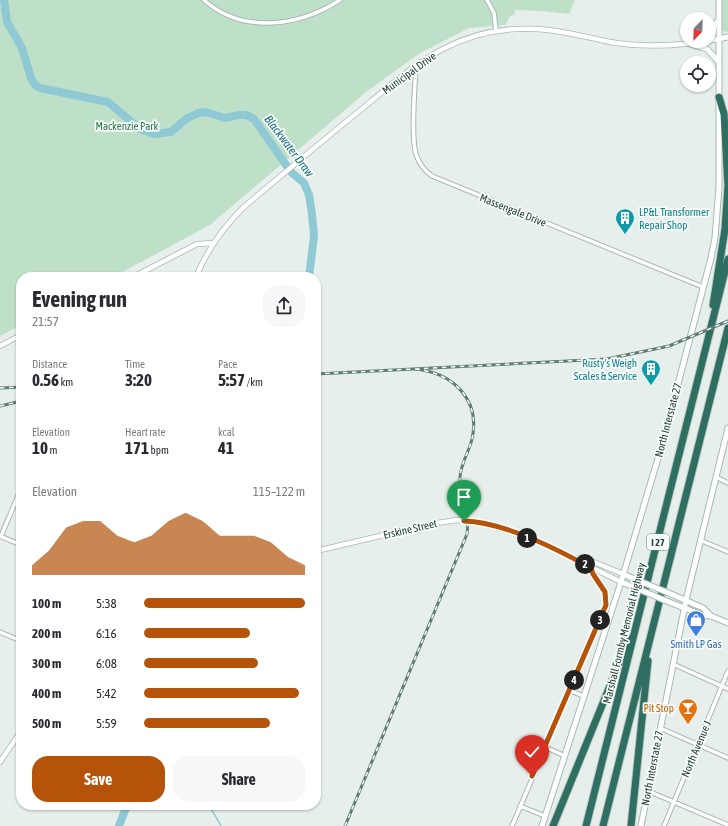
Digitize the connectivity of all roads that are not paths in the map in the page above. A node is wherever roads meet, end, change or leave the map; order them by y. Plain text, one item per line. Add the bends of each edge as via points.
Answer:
1 (204, 0) edge
2 (340, 0) edge
3 (487, 0) edge
4 (719, 0) edge
5 (719, 17) junction
6 (716, 25) edge
7 (496, 31) junction
8 (728, 37) edge
9 (718, 39) junction
10 (680, 45) edge
11 (702, 48) edge
12 (719, 62) junction
13 (416, 65) junction
14 (719, 97) junction
15 (214, 243) junction
16 (728, 258) edge
17 (143, 272) edge
18 (199, 272) edge
19 (703, 287) junction
20 (728, 328) edge
21 (16, 338) edge
22 (0, 346) edge
23 (701, 368) junction
24 (728, 428) edge
25 (716, 477) junction
26 (728, 483) edge
27 (16, 500) edge
28 (0, 536) edge
29 (700, 540) junction
30 (16, 542) edge
31 (321, 550) edge
32 (728, 552) edge
33 (571, 557) junction
34 (591, 568) junction
35 (623, 574) junction
36 (621, 582) junction
37 (686, 600) junction
38 (643, 601) junction
39 (684, 609) junction
40 (711, 616) junction
41 (728, 623) edge
42 (0, 632) edge
43 (16, 639) edge
44 (650, 639) junction
45 (673, 664) junction
46 (728, 671) edge
47 (722, 686) junction
48 (728, 689) edge
49 (569, 690) junction
50 (583, 696) junction
51 (660, 728) junction
52 (16, 738) edge
53 (545, 746) junction
54 (697, 746) junction
55 (565, 756) junction
56 (728, 758) edge
57 (1, 759) edge
58 (648, 791) junction
59 (674, 802) junction
60 (520, 806) junction
61 (545, 816) junction
62 (728, 825) edge
63 (512, 826) edge
64 (542, 826) edge
65 (553, 826) edge
66 (586, 826) edge
67 (603, 826) edge
68 (631, 826) edge
69 (641, 826) edge
70 (664, 826) edge

1 - 2 street via 233,17 273,23 305,18
3 - 7 street via 494,14
4 - 5 main road, North Interstate 27
5 - 6 main road
5 - 9 main road, North Interstate 27
7 - 10 street, Municipal Drive via 536,29 624,44
7 - 13 street, Municipal Drive via 460,41
8 - 9 main road, Municipal Drive
9 - 12 main road, North Interstate 27
11 - 12 main road
12 - 14 main road, North Interstate 27
13 - 15 street, Municipal Drive via 235,215
13 - 19 street, Massengale Drive via 414,140 416,155 424,170 432,176
14 - 19 main road, North Interstate 27 via 717,216 715,238
14 - 23 highway via 724,114 727,202 724,238
15 - 17 street via 197,244
15 - 18 street, Municipal Drive
16 - 23 highway, Marshall Formby Memorial Highway / I 27
19 - 35 main road, North Interstate 27 via 662,445
20 - 44 highway, I 27
21 - 22 street
23 - 38 highway, Marshall Formby Memorial Highway / I 27
24 - 25 main road, North Interstate 27
25 - 26 street
25 - 29 main road, North Interstate 27
27 - 28 street
28 - 30 street
29 - 32 street
29 - 37 main road, North Interstate 27
31 - 33 street, Erskine Street via 431,524 464,521 503,528
33 - 34 street, Erskine Street
33 - 35 street, Erskine Street via 596,563
34 - 36 street, Erskine Street
34 - 49 street via 605,592 606,605
35 - 36 main road, North Interstate 27
35 - 37 main road, Erskine Street, bridge
36 - 39 main road, Erskine Street, bridge
36 - 50 main road, North Interstate 27
37 - 39 main road, North Interstate 27
37 - 40 main road, Erskine Street via 703,608
38 - 65 highway
38 - 66 highway, Marshall Formby Memorial Highway / I 27
39 - 40 main road, Erskine Street via 702,616
39 - 45 main road, North Interstate 27
40 - 41 main road, Erskine Street
42 - 43 street
44 - 67 highway, I 27
44 - 68 highway
45 - 47 street
45 - 51 main road, North Interstate 27
46 - 47 street, North Avenue J
47 - 48 street
47 - 54 street, North Avenue J
49 - 50 street
49 - 53 street
50 - 55 main road, North Interstate 27
51 - 54 street
51 - 58 main road, North Interstate 27
52 - 57 street
53 - 55 street
53 - 60 street
54 - 56 street
54 - 59 street, North Avenue J
55 - 61 main road, North Interstate 27
58 - 59 street
58 - 69 main road, North Interstate 27
59 - 62 street
59 - 70 street, North Avenue J
60 - 61 street
60 - 63 street
61 - 64 main road, North Interstate 27

